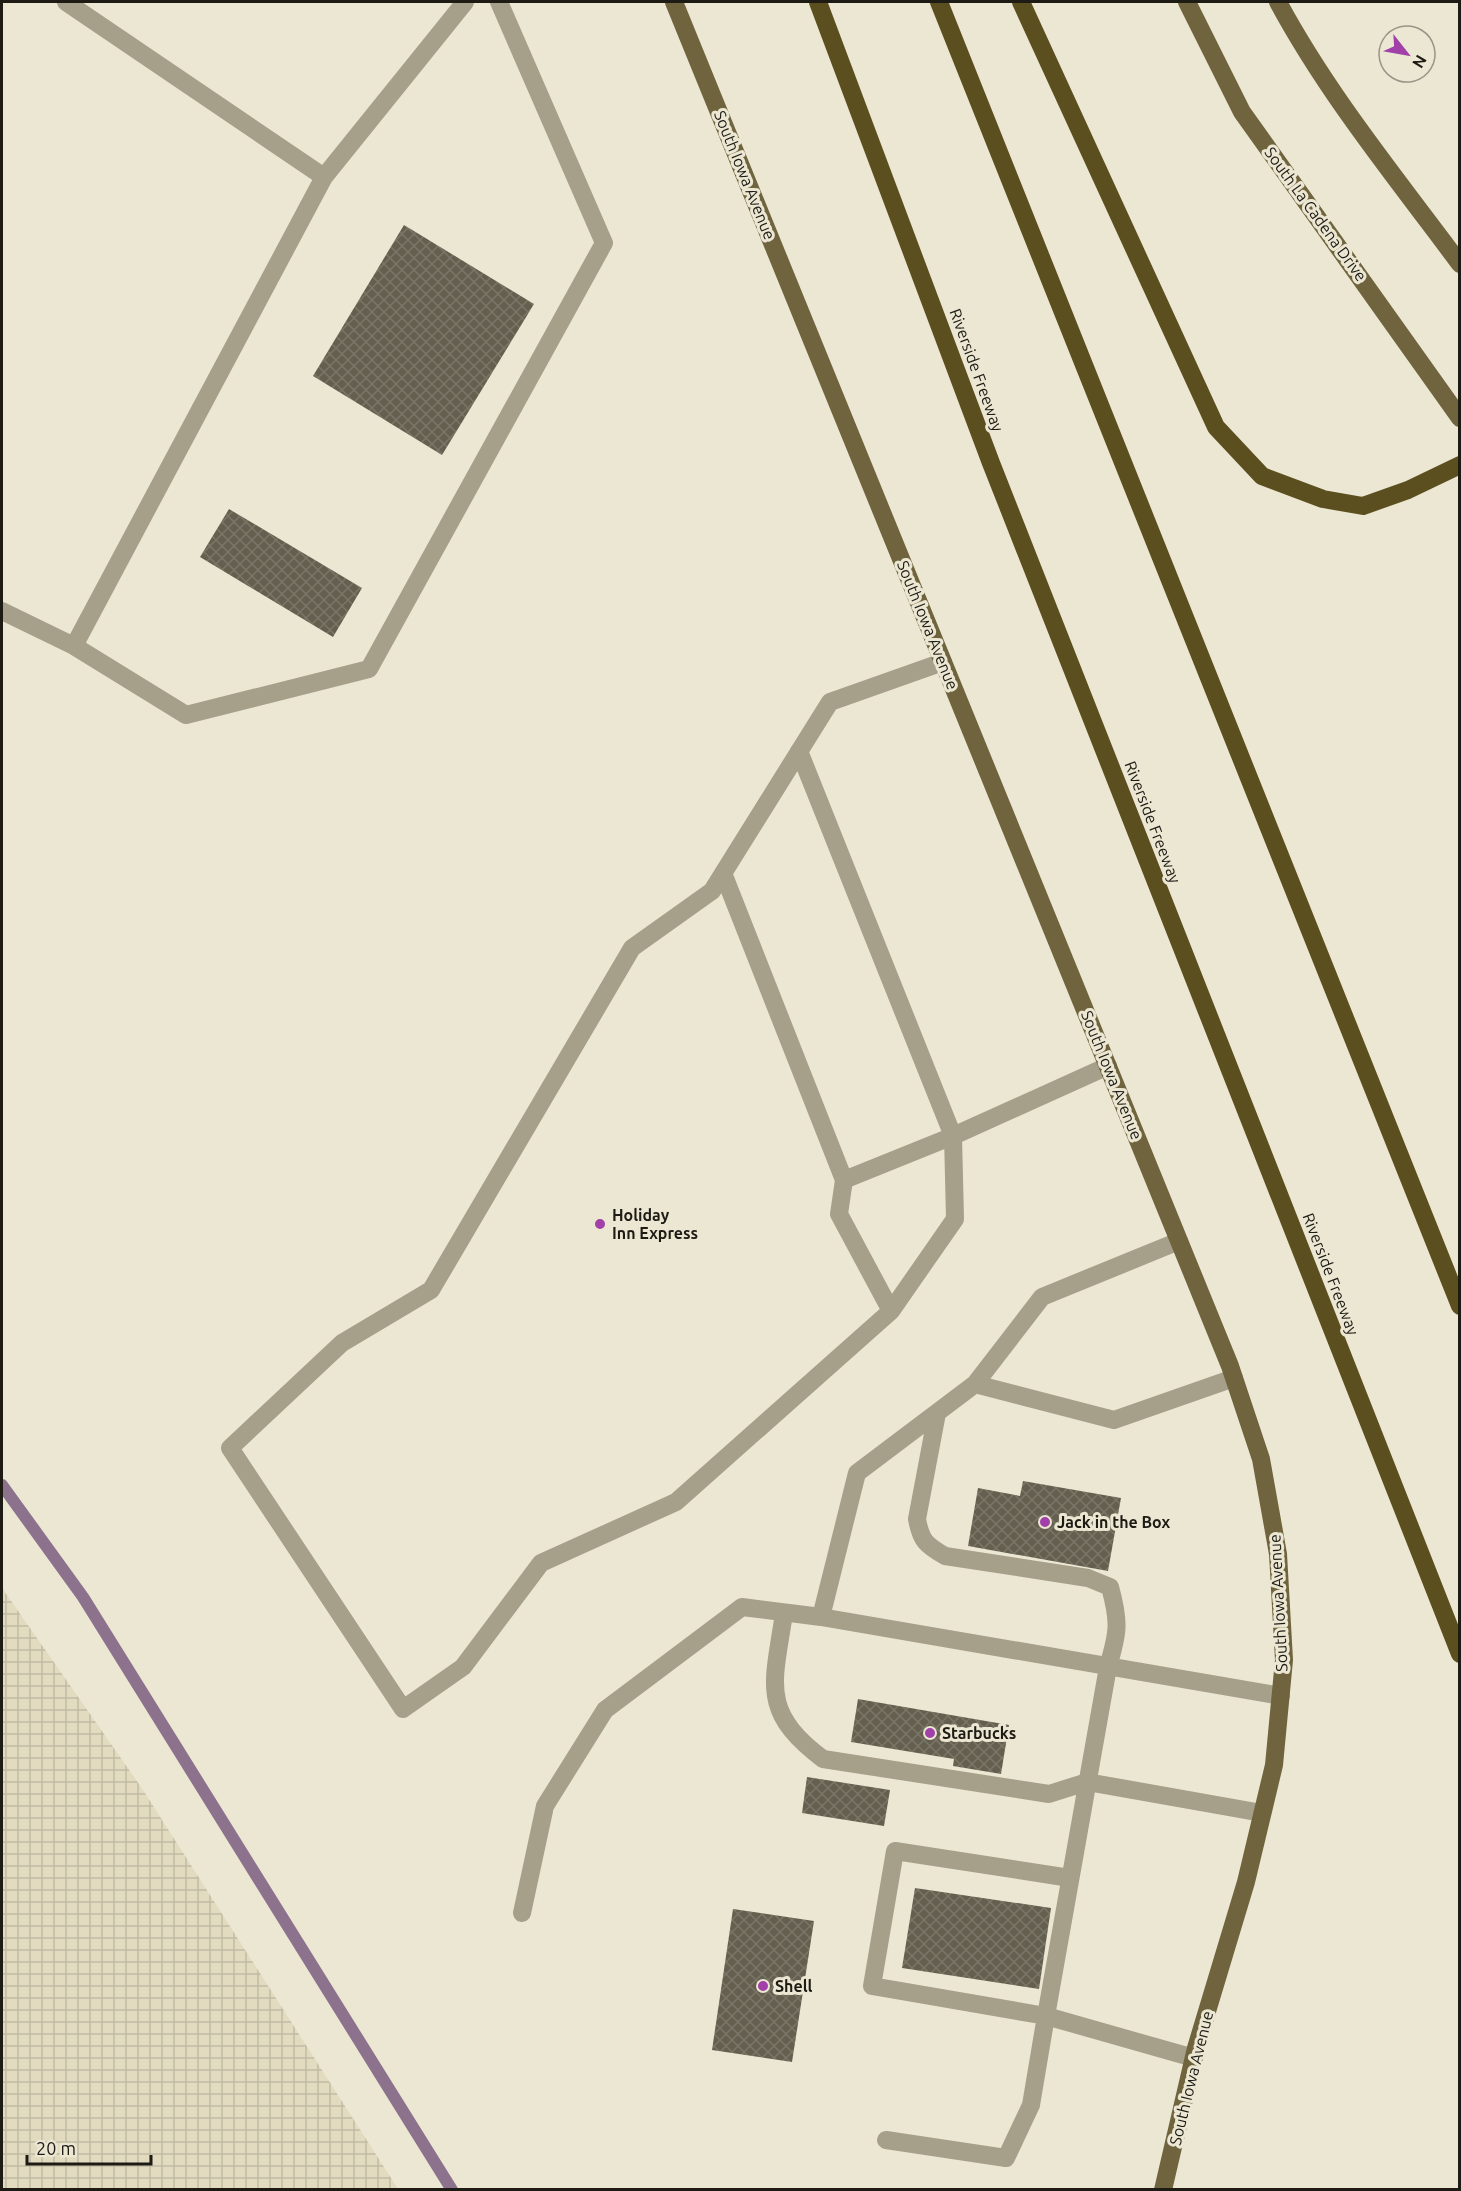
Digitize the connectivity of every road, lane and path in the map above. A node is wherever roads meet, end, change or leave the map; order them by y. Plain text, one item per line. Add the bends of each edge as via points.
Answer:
1 (66, 2) edge
2 (465, 2) edge
3 (499, 2) edge
4 (674, 2) edge
5 (818, 2) edge
6 (939, 2) edge
7 (1021, 2) edge
8 (1187, 2) edge
9 (1278, 2) edge
10 (324, 177) junction
11 (1460, 264) edge
12 (1460, 418) edge
13 (1460, 465) edge
14 (2, 611) edge
15 (75, 646) junction
16 (943, 662) junction
17 (800, 752) junction
18 (723, 873) junction
19 (1108, 1066) junction
20 (953, 1136) junction
21 (844, 1180) junction
22 (1179, 1241) junction
23 (1460, 1306) edge
24 (891, 1311) junction
25 (1234, 1378) junction
26 (975, 1384) junction
27 (937, 1413) junction
28 (784, 1612) junction
29 (821, 1617) junction
30 (1460, 1654) edge
31 (1108, 1667) junction
32 (1281, 1696) junction
33 (1087, 1782) junction
34 (1262, 1813) junction
35 (1070, 1878) junction
36 (522, 1912) dead end
37 (1046, 2016) junction
38 (1194, 2058) junction
39 (886, 2140) dead end
40 (1163, 2190) edge

1 - 10 lane
2 - 10 lane
3 - 15 lane via 604,243 369,669 186,716
4 - 16 main road, South Iowa Avenue
5 - 30 highway, Riverside Freeway via 991,463
6 - 23 highway
7 - 13 highway via 1216,427 1262,476 1323,499 1363,506
8 - 12 main road, South La Cadena Drive via 1242,112
9 - 11 main road via 1347,110
10 - 15 lane
14 - 15 lane
16 - 17 lane via 830,702
16 - 19 main road, South Iowa Avenue
17 - 18 lane
17 - 20 lane
18 - 21 lane
18 - 24 lane via 712,891 632,948 431,1290 342,1343 230,1448 403,1709 463,1667 541,1563 676,1502
19 - 20 lane
19 - 22 main road, South Iowa Avenue
20 - 21 lane
20 - 24 lane via 955,1220
21 - 24 lane via 839,1214
22 - 25 main road, South Iowa Avenue
22 - 26 lane via 1042,1297
25 - 26 lane via 1114,1420
25 - 32 main road, South Iowa Avenue via 1260,1460 1278,1554 1284,1660
26 - 27 lane
27 - 29 lane via 857,1473
27 - 31 lane via 917,1519 920,1537 945,1556 1088,1578 1110,1587 1118,1633
28 - 29 lane
28 - 33 lane via 774,1681 777,1706 794,1735 823,1759 1049,1794
28 - 36 lane via 742,1607 605,1710 545,1806
29 - 31 lane
31 - 32 lane
31 - 33 lane
32 - 34 main road, South Iowa Avenue via 1274,1765
33 - 34 lane
33 - 35 lane
34 - 38 main road, South Iowa Avenue via 1246,1882
35 - 37 lane
35 - 37 lane via 895,1851 872,1986
37 - 38 lane
37 - 39 lane via 1031,2105 1006,2158
38 - 40 main road, South Iowa Avenue

